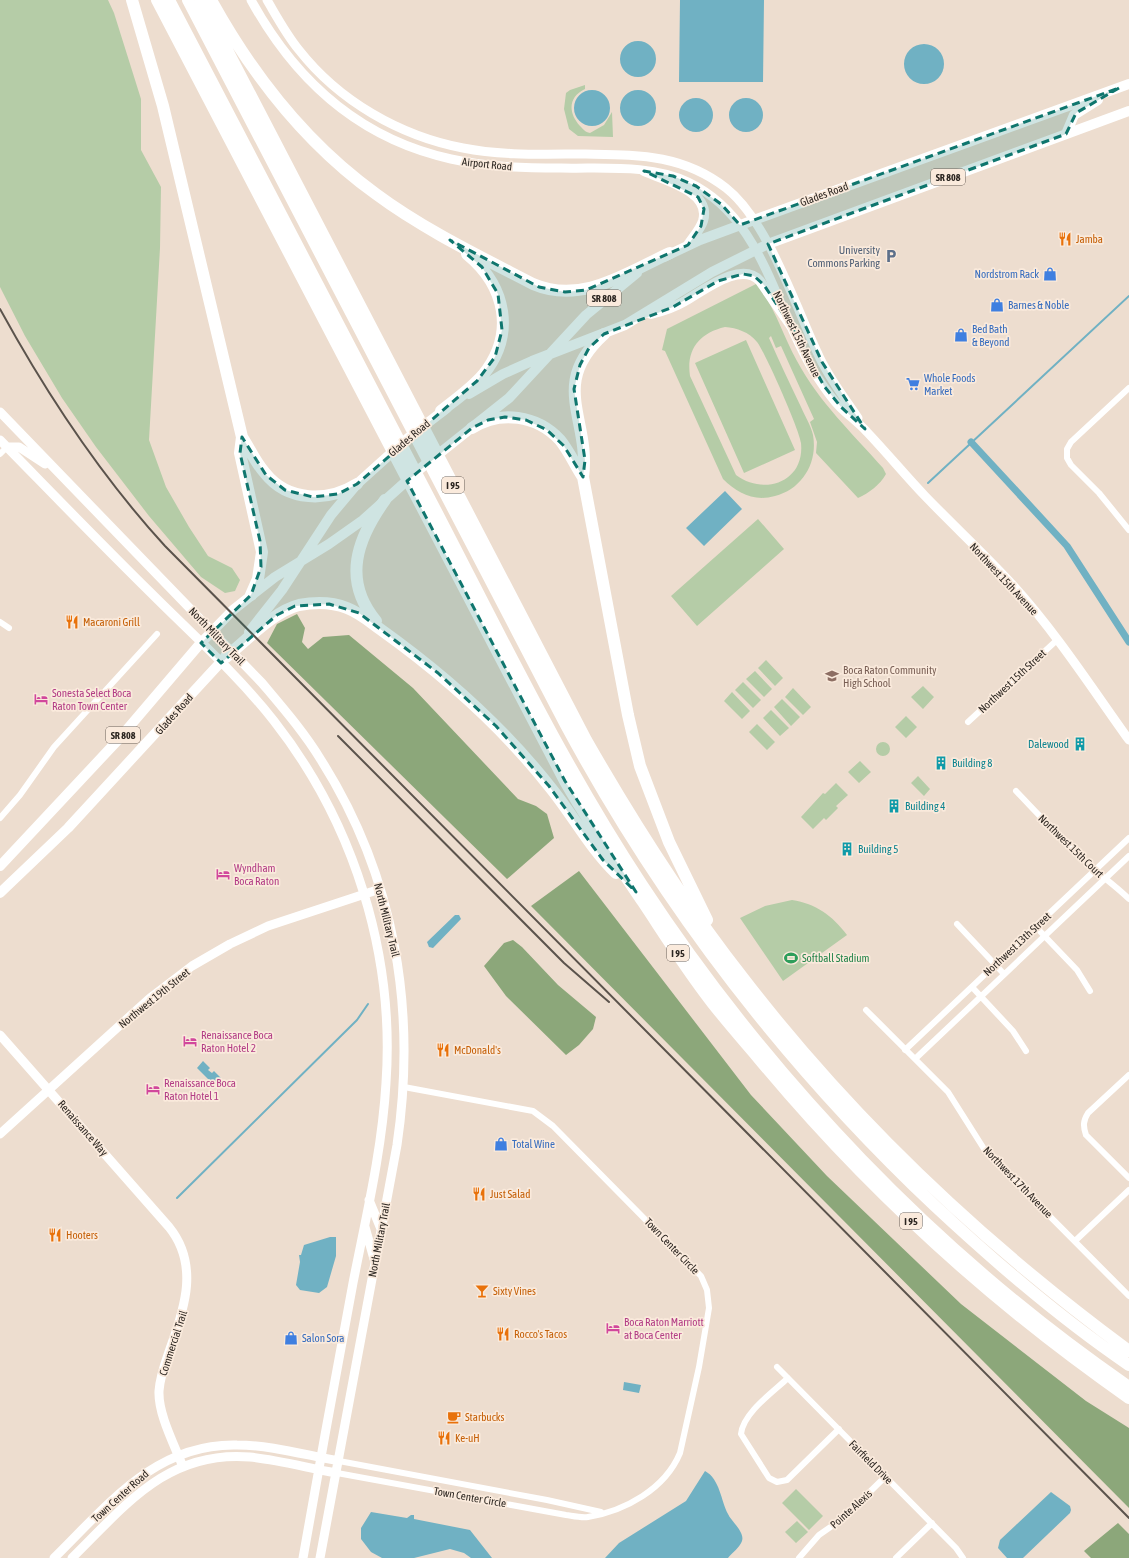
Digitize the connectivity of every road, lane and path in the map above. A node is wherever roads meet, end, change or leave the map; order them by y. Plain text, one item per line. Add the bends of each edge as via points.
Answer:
1 (132, 0) edge
2 (157, 0) edge
3 (169, 0) edge
4 (188, 0) edge
5 (201, 0) edge
6 (211, 0) edge
7 (251, 0) edge
8 (267, 0) edge
9 (1129, 84) edge
10 (1119, 88) junction
11 (1129, 112) edge
12 (1066, 134) junction
13 (644, 171) junction
14 (754, 220) junction
15 (740, 225) junction
16 (450, 240) junction
17 (768, 244) junction
18 (688, 245) junction
19 (756, 250) junction
20 (670, 253) junction
21 (636, 319) junction
22 (791, 326) junction
23 (604, 334) junction
24 (550, 355) junction
25 (1128, 392) edge
26 (441, 411) junction
27 (0, 412) edge
28 (472, 428) junction
29 (865, 429) junction
30 (242, 437) junction
31 (0, 440) edge
32 (7, 447) junction
33 (0, 454) edge
34 (61, 475) junction
35 (583, 477) junction
36 (357, 484) junction
37 (385, 500) junction
38 (1129, 530) edge
39 (302, 560) junction
40 (248, 597) junction
41 (265, 620) junction
42 (0, 622) edge
43 (10, 628) dead end
44 (157, 634) dead end
45 (394, 639) junction
46 (1057, 640) junction
47 (226, 657) joint
48 (968, 722) dead end
49 (1129, 740) edge
50 (1016, 791) dead end
51 (0, 818) edge
52 (1129, 838) edge
53 (1129, 856) edge
54 (0, 866) edge
55 (1095, 870) junction
56 (1104, 879) junction
57 (380, 889) junction
58 (636, 892) junction
59 (0, 893) edge
60 (364, 894) junction
61 (1129, 899) edge
62 (957, 924) dead end
63 (1035, 926) junction
64 (1044, 936) junction
65 (727, 958) junction
66 (995, 964) junction
67 (1004, 974) junction
68 (972, 986) junction
69 (1090, 991) dead end
70 (981, 996) junction
71 (866, 1010) dead end
72 (0, 1035) edge
73 (905, 1050) junction
74 (1026, 1051) dead end
75 (915, 1059) junction
76 (1129, 1075) edge
77 (404, 1088) junction
78 (49, 1090) junction
79 (0, 1134) edge
80 (1129, 1178) edge
81 (1129, 1190) edge
82 (369, 1200) junction
83 (164, 1222) joint
84 (364, 1224) junction
85 (381, 1229) junction
86 (1075, 1241) junction
87 (375, 1263) junction
88 (1129, 1296) edge
89 (1129, 1351) edge
90 (1129, 1365) edge
91 (777, 1367) dead end
92 (788, 1378) junction
93 (1129, 1387) edge
94 (1129, 1398) edge
95 (839, 1429) junction
96 (178, 1455) junction
97 (321, 1458) junction
98 (339, 1461) junction
99 (183, 1467) junction
100 (318, 1470) junction
101 (337, 1473) junction
102 (886, 1476) junction
103 (603, 1513) junction
104 (932, 1523) junction
105 (54, 1558) edge
106 (72, 1558) edge
107 (303, 1558) edge
108 (320, 1558) edge
109 (799, 1558) edge
110 (896, 1558) edge
111 (963, 1558) edge

1 - 30 highway via 163,106
2 - 58 highway, I 95 via 552,757 604,846
3 - 93 highway via 562,751 607,830 672,930 785,1075 882,1180 1000,1288
4 - 90 highway via 569,731 604,794 672,899 770,1030 877,1150 1005,1268 1086,1334
5 - 65 highway, I 95 via 586,740 651,849
6 - 16 highway via 254,71 315,143 375,194
7 - 13 main road, Airport Road via 279,47 308,79 354,118 388,137 424,152 474,163
8 - 14 main road, Airport Road via 292,41 316,70 356,103 401,128 451,146 490,152 633,155 667,160 696,169 720,184 738,200
9 - 10 main road, Glades Road / SR 808
10 - 12 main road via 1074,116
10 - 14 main road, Glades Road / SR 808
11 - 12 main road, Glades Road / SR 808
12 - 17 main road, Glades Road / SR 808
13 - 15 main road, Airport Road via 673,176 696,186 721,204
13 - 18 main road via 686,189 700,199 704,219
14 - 15 main road, Glades Road / SR 808
14 - 17 main road, Airport Road
15 - 18 main road, Glades Road / SR 808
15 - 19 main road, Airport Road
16 - 20 highway via 533,284 552,291 564,292 593,288
16 - 26 highway via 477,262 491,279 503,314 498,351 486,370 477,381
17 - 19 main road, Glades Road / SR 808
17 - 29 main road, Northwest 15th Avenue via 822,362
18 - 20 main road, Glades Road / SR 808
19 - 21 main road, Glades Road / SR 808 via 701,278
19 - 22 main road, Northwest 15th Avenue
20 - 24 main road, Glades Road / SR 808 via 604,298
21 - 22 main road via 673,307 735,275 746,274 760,281
21 - 23 main road, Glades Road / SR 808
22 - 29 main road, Northwest 15th Avenue via 824,386 841,407
23 - 24 main road, Glades Road / SR 808
23 - 35 highway via 583,358 574,383 574,403 585,460
24 - 26 main road, Glades Road / SR 808 via 503,374
24 - 28 main road, Glades Road / SR 808 via 509,398
25 - 38 street via 1070,442 1067,458
26 - 36 main road, Glades Road / SR 808
27 - 34 main road, North Military Trail
28 - 35 highway via 498,417 534,422 559,440
28 - 37 main road, Glades Road / SR 808
29 - 46 main road, Northwest 15th Avenue via 1019,592
30 - 36 highway via 266,475 285,490 306,496 328,497
30 - 40 highway via 240,453 262,552 260,573
31 - 32 main road, North Military Trail
32 - 33 street
32 - 34 main road via 19,447
32 - 60 main road, North Military Trail via 251,693 276,724 305,767 346,842
34 - 57 main road, North Military Trail via 290,715 321,759 340,792 362,835
35 - 65 highway via 628,715 644,778 680,867
36 - 39 main road, Glades Road / SR 808 via 331,515
37 - 39 main road, Glades Road / SR 808 via 339,538
37 - 45 highway via 361,540 357,554 356,576 367,609
39 - 40 main road, Glades Road / SR 808
39 - 41 main road, Glades Road / SR 808
40 - 54 main road, Glades Road / SR 808 via 187,659 118,740
41 - 45 highway via 295,606 329,604 342,606 359,614
41 - 47 highway
42 - 43 street
44 - 51 street via 54,747
45 - 58 highway via 457,689 496,726 550,786 602,860
46 - 48 street, Northwest 15th Street
46 - 49 main road, Northwest 15th Avenue
47 - 59 main road, Glades Road / SR 808 via 68,828
50 - 55 street, Northwest 15th Court
52 - 55 street, Northwest 13th Street
53 - 56 street, Northwest 13th Street
55 - 56 street, Northwest 15th Court
55 - 63 street, Northwest 13th Street
56 - 61 street, Northwest 15th Court via 1114,884
56 - 64 street, Northwest 13th Street
57 - 60 main road, Northwest 19th Street
57 - 77 main road, North Military Trail via 396,949 402,990
58 - 94 highway, I 95 via 717,1009 790,1096 848,1158 931,1239 985,1287 1055,1344
60 - 78 main road, Northwest 19th Street via 274,923 212,954 163,987
60 - 82 main road, North Military Trail via 381,967 387,1045 384,1110
62 - 66 street
63 - 64 street
63 - 66 street, Northwest 13th Street
64 - 67 street, Northwest 13th Street
64 - 69 street via 1077,970
65 - 89 highway, I 95 via 821,1073 917,1173 1018,1265
66 - 67 street
66 - 68 street, Northwest 13th Street
67 - 70 street, Northwest 13th Street
68 - 70 street
68 - 73 street, Northwest 13th Street
70 - 74 street via 1013,1031
70 - 75 street, Northwest 13th Street
71 - 73 street, Northwest 17th Avenue
72 - 78 main road, Renaissance Way
73 - 75 street, Northwest 17th Avenue
75 - 86 street, Northwest 17th Avenue via 948,1092 986,1152
76 - 80 street via 1088,1113 1083,1127 1086,1135
77 - 85 main road, North Military Trail via 397,1145
77 - 103 street, Town Center Circle via 533,1110 553,1126 698,1271 704,1281 709,1297 709,1308 699,1367 678,1459 669,1473 649,1492 626,1505
78 - 79 main road, Northwest 19th Street
78 - 83 main road, Renaissance Way
81 - 86 street
82 - 84 main road, North Military Trail
82 - 85 main road
83 - 96 main road, Commercial Trail via 180,1243 187,1270 186,1299 159,1391 162,1410
84 - 87 main road
84 - 97 main road, North Military Trail
85 - 87 main road, North Military Trail
86 - 88 street, Northwest 17th Avenue
87 - 98 main road, North Military Trail
91 - 92 street, Fairfield Drive
92 - 95 street, Fairfield Drive
92 - 95 street via 748,1415 742,1428 741,1434 769,1478 778,1482 787,1480
95 - 102 street, Fairfield Drive
96 - 97 main road, Town Center Road via 202,1448 238,1445 258,1446
96 - 99 main road, Commercial Trail
96 - 105 main road, Town Center Road via 157,1465 130,1484
97 - 98 main road, Town Center Road
97 - 100 main road, North Military Trail
98 - 101 main road, North Military Trail
98 - 103 street, Town Center Circle
99 - 100 main road, Town Center Road via 211,1459 236,1456
99 - 106 main road, Town Center Road via 160,1477 143,1490
100 - 101 main road, Town Center Road
100 - 107 main road, North Military Trail
101 - 103 street, Town Center Circle via 566,1515 587,1517
101 - 108 main road, North Military Trail
102 - 104 street, Fairfield Drive
102 - 109 street, Pointe Alexis via 842,1519 819,1535
104 - 110 street
104 - 111 street, Fairfield Drive

